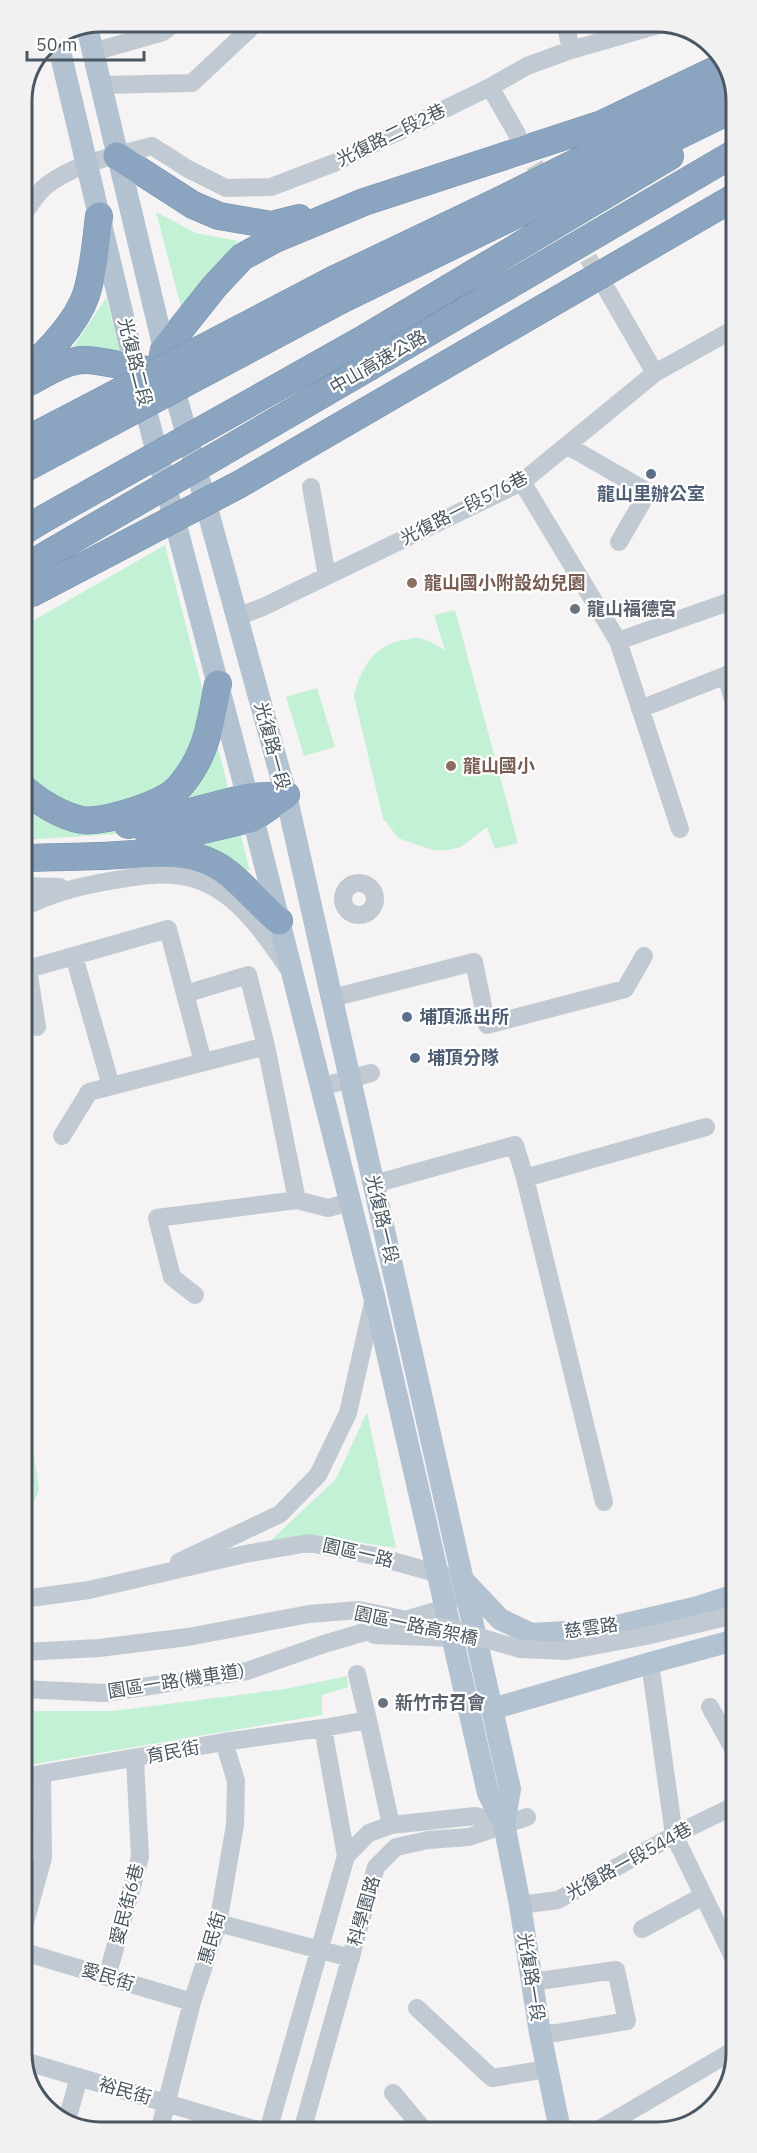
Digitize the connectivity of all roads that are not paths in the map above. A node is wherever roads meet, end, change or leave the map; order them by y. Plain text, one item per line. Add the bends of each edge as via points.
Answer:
1 (163, 32) edge
2 (246, 32) edge
3 (567, 32) edge
4 (634, 32) edge
5 (88, 33) edge
6 (59, 46) edge
7 (571, 50) junction
8 (93, 52) junction
9 (718, 69) edge
10 (100, 85) junction
11 (490, 87) junction
12 (724, 88) edge
13 (726, 112) edge
14 (726, 123) edge
15 (516, 134) tunnel mouth
16 (117, 156) junction
17 (726, 158) edge
18 (88, 172) junction
19 (364, 202) junction
20 (726, 202) edge
21 (32, 204) edge
22 (99, 216) junction
23 (337, 290) junction
24 (607, 291) tunnel mouth
25 (726, 333) edge
26 (32, 352) edge
27 (32, 366) edge
28 (154, 371) junction
29 (655, 372) junction
30 (32, 381) edge
31 (32, 437) edge
32 (568, 446) junction
33 (32, 464) edge
34 (522, 482) junction
35 (311, 486) dead end
36 (32, 526) edge
37 (619, 542) dead end
38 (327, 576) junction
39 (32, 587) edge
40 (32, 588) edge
41 (726, 603) edge
42 (237, 617) junction
43 (618, 641) junction
44 (726, 675) edge
45 (218, 684) junction
46 (640, 709) junction
47 (32, 794) edge
48 (286, 795) junction
49 (250, 807) junction
50 (82, 820) junction
51 (680, 829) dead end
52 (65, 857) junction
53 (32, 858) edge
54 (32, 886) edge
55 (71, 888) junction
56 (32, 903) edge
57 (344, 904) dead end
58 (311, 912) junction
59 (279, 921) junction
60 (74, 956) junction
61 (645, 956) dead end
62 (32, 968) edge
63 (292, 974) junction
64 (32, 994) edge
65 (185, 994) junction
66 (332, 998) junction
67 (37, 1026) dead end
68 (266, 1046) junction
69 (203, 1062) junction
70 (361, 1076) junction
71 (111, 1086) junction
72 (321, 1087) junction
73 (706, 1127) dead end
74 (62, 1136) dead end
75 (525, 1178) junction
76 (374, 1184) junction
77 (297, 1200) junction
78 (350, 1202) junction
79 (195, 1295) dead end
80 (374, 1296) junction
81 (604, 1502) dead end
82 (438, 1573) junction
83 (149, 1577) junction
84 (464, 1581) junction
85 (32, 1587) edge
86 (32, 1598) edge
87 (726, 1598) edge
88 (446, 1608) junction
89 (726, 1617) edge
90 (453, 1638) junction
91 (726, 1642) edge
92 (324, 1644) junction
93 (32, 1651) edge
94 (650, 1663) junction
95 (357, 1674) dead end
96 (32, 1681) edge
97 (32, 1689) edge
98 (710, 1707) dead end
99 (492, 1709) junction
100 (368, 1720) junction
101 (323, 1728) junction
102 (726, 1736) edge
103 (224, 1742) junction
104 (135, 1759) junction
105 (42, 1774) junction
106 (32, 1776) edge
107 (726, 1810) edge
108 (526, 1817) dead end
109 (504, 1824) junction
110 (391, 1825) junction
111 (674, 1835) junction
112 (346, 1857) junction
113 (703, 1896) junction
114 (32, 1897) edge
115 (520, 1905) junction
116 (218, 1923) junction
117 (642, 1929) dead end
118 (726, 1943) edge
119 (319, 1949) junction
120 (32, 1954) edge
121 (351, 1958) junction
122 (107, 1977) junction
123 (532, 1982) junction
124 (192, 2002) junction
125 (417, 2008) dead end
126 (540, 2033) junction
127 (726, 2055) edge
128 (33, 2063) edge
129 (547, 2069) junction
130 (79, 2077) junction
131 (393, 2092) dead end
132 (167, 2103) junction
133 (70, 2114) edge
134 (162, 2121) edge
135 (228, 2121) edge
136 (271, 2121) edge
137 (305, 2121) edge
138 (417, 2122) edge
139 (558, 2122) edge
140 (612, 2122) edge

1 - 8 street
2 - 10 street via 192,83
3 - 7 street
4 - 7 street, 光復路二段2巷
5 - 8 main road, 光復路二段
6 - 18 main road, 光復路二段
7 - 11 street, 光復路二段2巷 via 527,66
8 - 10 main road, 光復路二段
9 - 19 highway via 602,124
10 - 16 main road, 光復路二段
11 - 15 street
11 - 16 street, 光復路二段2巷 via 334,163 271,187 226,188 152,146
12 - 23 highway via 501,201
13 - 23 highway
14 - 36 highway, 中山高速公路, bridge via 360,341
16 - 18 street, 光復路二段2巷
16 - 19 highway via 193,205 219,216 271,225
16 - 28 main road, 光復路二段
17 - 39 highway, 中山高速公路, bridge via 371,366
18 - 21 street, 光復路二段2巷 via 46,186
18 - 22 main road, 光復路二段
18 - 26 street via 84,248 72,302
19 - 28 highway via 242,257 214,287
20 - 40 highway, bridge via 240,484
22 - 27 highway via 86,296 66,330
22 - 28 main road, 光復路二段
23 - 31 highway, bridge
23 - 33 highway, bridge
24 - 29 street
25 - 29 street, 光復路一段576巷
28 - 30 highway via 85,360 58,367
28 - 42 main road, 光復路二段
28 - 45 main road, 光復路二段
29 - 32 street, 光復路一段576巷
32 - 34 street, 光復路一段576巷
32 - 37 street via 648,492
34 - 38 street, 光復路一段576巷
34 - 43 street
35 - 38 street
38 - 42 street, 光復路一段576巷
41 - 43 street
42 - 48 main road, 光復路一段
43 - 46 street
44 - 46 street
45 - 49 main road, 光復路一段
45 - 50 highway via 206,741 193,768 171,795 142,809
46 - 51 street
47 - 50 highway via 52,808
48 - 49 highway
48 - 58 main road, 光復路一段
49 - 50 highway via 135,825
49 - 52 highway via 154,842
49 - 59 main road, 光復路一段
52 - 53 highway
52 - 59 highway via 189,854 215,864 237,880
54 - 55 street
55 - 56 street
55 - 63 street via 148,875 176,875 199,881 243,908
57 - 58 street
58 - 66 main road, 光復路一段
59 - 63 main road, 光復路一段
60 - 62 street
60 - 65 street via 168,928
60 - 71 street
61 - 66 street via 625,989 487,1025 474,962
63 - 72 main road, 光復路一段
64 - 67 street
65 - 68 street via 248,975
65 - 69 street
66 - 70 main road, 光復路一段
68 - 69 street
68 - 77 street
69 - 71 street
70 - 72 street
70 - 76 main road, 光復路一段
71 - 74 street via 88,1092
72 - 78 main road, 光復路一段
73 - 75 street
75 - 76 street via 515,1145
75 - 81 street
76 - 84 main road, 光復路一段
77 - 78 street via 328,1208
77 - 79 street via 157,1218 172,1277
78 - 80 main road, 光復路一段
80 - 82 main road, 光復路一段
80 - 83 street via 348,1413 318,1475 280,1514
82 - 83 street, 園區一路 via 309,1543
82 - 84 street, 園區一路
82 - 88 main road, 光復路一段
83 - 85 street via 96,1576
83 - 86 street, 園區一路
84 - 87 main road, 慈雲路 via 500,1620 531,1634 600,1630
84 - 88 street
84 - 99 main road, 光復路一段
88 - 90 main road, 光復路一段
88 - 92 street
89 - 93 street, 園區一路高架橋, bridge via 567,1651 520,1649 456,1630 359,1610 309,1614 110,1647
90 - 92 street via 382,1634
90 - 109 main road, 光復路一段 via 488,1793
91 - 94 main road
92 - 96 street via 250,1660 94,1683
92 - 97 street, 園區一路(機車道) via 247,1671 104,1693
94 - 99 main road
94 - 111 street
95 - 100 street
98 - 102 street
99 - 109 main road, 光復路一段 via 510,1789
100 - 101 street
100 - 110 street
101 - 103 street, 育民街
101 - 112 street, 科學園路
103 - 104 street, 育民街
103 - 116 street, 惠民街 via 236,1781 235,1825
104 - 105 street, 育民街
104 - 122 street, 愛民街6巷 via 140,1857
105 - 106 street, 育民街
105 - 114 street via 43,1858
107 - 111 street, 光復路一段544巷
108 - 109 street
109 - 110 street, 科學園路 via 475,1815
109 - 115 main road, 光復路一段
109 - 121 street, 科學園路 via 469,1837 396,1847 376,1867
110 - 112 street, 科學園路 via 369,1833
111 - 113 street
111 - 115 street, 光復路一段544巷 via 558,1900
112 - 119 street, 科學園路
113 - 117 street
113 - 118 street
115 - 123 main road, 光復路一段
116 - 119 street
116 - 124 street, 惠民街
119 - 121 street
119 - 136 street, 科學園路
120 - 122 street, 愛民街
121 - 137 street, 科學園路
122 - 124 street, 愛民街
123 - 126 main road, 光復路一段
123 - 126 street via 616,1970 627,2021
124 - 132 street, 惠民街
125 - 129 street via 492,2078
126 - 129 main road, 光復路一段
127 - 140 street
128 - 130 street, 裕民街
129 - 139 main road, 光復路一段
130 - 132 street, 裕民街
130 - 133 street
131 - 138 street
132 - 134 street, 惠民街
132 - 135 street, 裕民街

